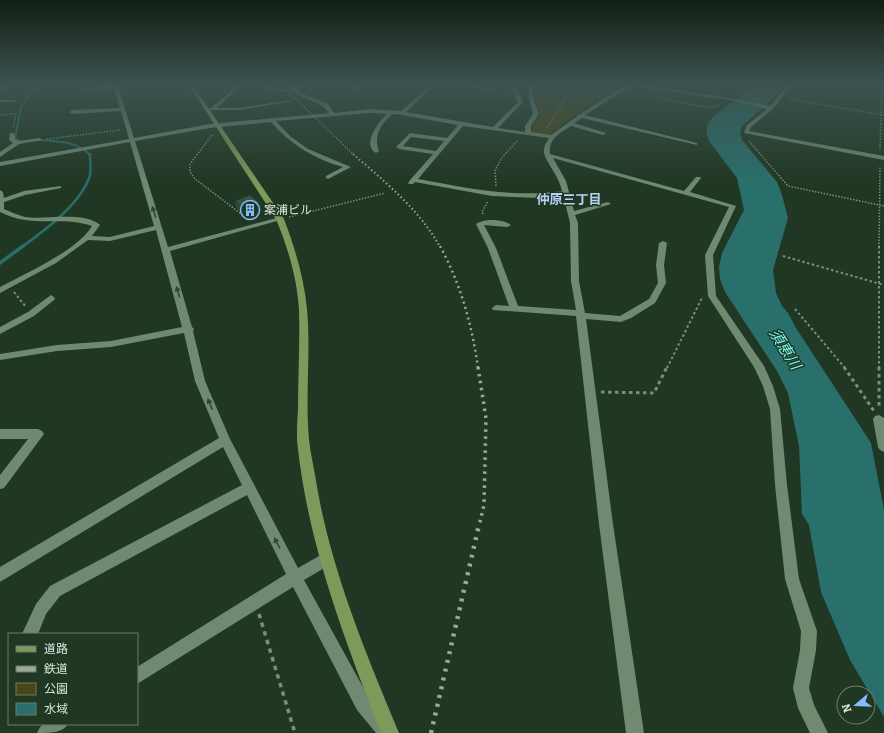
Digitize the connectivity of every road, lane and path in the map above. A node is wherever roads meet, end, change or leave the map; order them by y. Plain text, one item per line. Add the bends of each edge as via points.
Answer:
1 (15, 118) edge
2 (125, 118) edge
3 (215, 118) edge
4 (290, 118) edge
5 (386, 118) edge
6 (430, 118) edge
7 (505, 118) edge
8 (533, 118) edge
9 (556, 118) edge
10 (578, 118) edge
11 (590, 118) edge
12 (759, 118) edge
13 (881, 118) edge
14 (272, 120) junction
15 (462, 124) junction
16 (571, 124) junction
17 (220, 128) junction
18 (128, 129) junction
19 (494, 129) junction
20 (520, 132) junction
21 (746, 132) junction
22 (603, 133) dead end
23 (12, 134) joint
24 (528, 134) junction
25 (547, 136) junction
26 (39, 140) joint
27 (131, 140) junction
28 (448, 140) junction
29 (17, 143) junction
30 (696, 144) dead end
31 (376, 150) dead end
32 (437, 153) junction
33 (0, 155) edge
34 (548, 155) junction
35 (882, 158) edge
36 (0, 164) edge
37 (328, 177) dead end
38 (698, 178) dead end
39 (59, 187) dead end
40 (0, 192) edge
41 (385, 192) dead end
42 (566, 192) junction
43 (686, 193) junction
44 (492, 194) junction
45 (1, 201) edge
46 (608, 204) dead end
47 (880, 206) junction
48 (884, 206) edge
49 (571, 214) junction
50 (280, 219) junction
51 (480, 224) junction
52 (256, 225) junction
53 (507, 225) dead end
54 (159, 227) junction
55 (86, 238) junction
56 (663, 243) dead end
57 (166, 250) junction
58 (783, 256) dead end
59 (878, 283) junction
60 (884, 285) edge
61 (9, 286) junction
62 (0, 290) edge
63 (712, 294) junction
64 (51, 298) dead end
65 (496, 308) dead end
66 (514, 308) junction
67 (795, 309) dead end
68 (31, 314) junction
69 (581, 314) junction
70 (189, 329) junction
71 (0, 331) edge
72 (1, 358) edge
73 (591, 392) junction
74 (879, 419) junction
75 (0, 434) edge
76 (225, 440) junction
77 (884, 447) edge
78 (0, 484) edge
79 (248, 488) junction
80 (326, 559) junction
81 (0, 575) edge
82 (295, 577) junction
83 (256, 602) junction
84 (30, 633) edge
85 (138, 675) edge
86 (58, 725) edge
87 (46, 733) edge
88 (295, 733) edge
89 (387, 733) edge
90 (390, 733) edge
91 (635, 733) edge
92 (819, 733) edge

1 - 23 path
2 - 18 street
3 - 17 main road
4 - 14 street
5 - 31 street via 375,134 373,146
6 - 15 street
7 - 19 street
8 - 24 street via 528,126
9 - 25 path
10 - 16 street
11 - 30 street
12 - 21 street
13 - 35 path
14 - 17 street
14 - 37 street via 304,149 348,167
15 - 19 street
15 - 28 street
16 - 22 street
16 - 25 street
17 - 27 street
17 - 50 main road
17 - 52 path via 210,136 190,164 190,172 195,179
18 - 26 path
18 - 27 street
19 - 20 street
20 - 24 street
20 - 44 path via 517,141 503,156 495,170 496,186
21 - 35 street
21 - 47 path via 750,141 788,186
23 - 29 street via 12,140
24 - 25 street
25 - 34 street
26 - 29 street
27 - 36 street
54 -> 27 street
28 - 32 street
28 - 32 street via 410,135 399,147
29 - 33 street
32 - 44 street via 412,182
34 - 42 street via 563,181
34 - 43 street
35 - 47 path
38 - 43 street
39 - 45 street via 24,193
40 - 45 street
41 - 50 path
42 - 44 street via 538,196
42 - 49 street
43 - 63 street via 733,206 709,255
44 - 51 path via 482,212
45 - 55 street via 2,210 16,217 30,220 85,220 96,225
46 - 49 street
47 - 48 path
47 - 59 path
49 - 69 street via 574,223 575,280
50 - 52 street
50 - 80 main road via 299,279 303,310 303,439 313,504
51 - 53 street via 487,222
51 - 66 street via 492,248
52 - 57 street
54 - 55 street via 110,239
54 - 57 street
55 - 61 street via 61,257
56 - 69 street via 660,260 662,283 652,301 621,319
70 -> 57 street
58 - 59 path
59 - 60 path
59 - 74 path
61 - 62 street
61 - 68 path
63 - 73 path via 703,296 654,393
63 - 92 street via 759,366 775,409 792,579 808,631 808,650 801,688 806,708
64 - 68 street
65 - 66 street
66 - 69 street
67 - 74 path via 844,367
68 - 71 street
69 - 73 street
70 - 72 street via 111,344 57,348
76 -> 70 street via 200,381
73 - 91 street via 606,524
74 - 77 street
75 - 78 street via 38,434
76 - 79 street
76 - 81 street
82 -> 79 street
79 - 84 street via 55,591 41,609
80 - 82 street
80 - 90 main road via 355,646
82 - 83 street
82 - 89 street via 363,704
83 - 85 street
83 - 88 path
86 - 87 street

